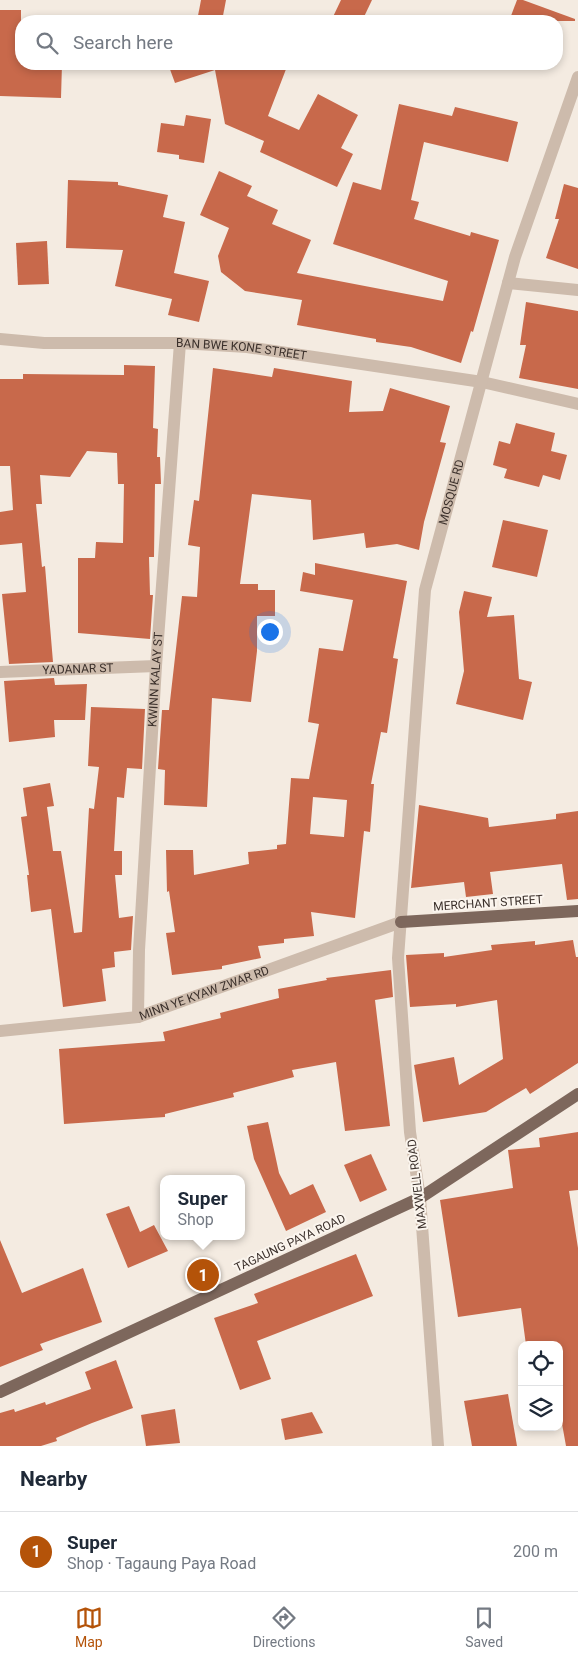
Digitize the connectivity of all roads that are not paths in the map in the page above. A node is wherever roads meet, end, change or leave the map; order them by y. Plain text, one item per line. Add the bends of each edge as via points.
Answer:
1 (578, 77) edge
2 (508, 283) junction
3 (578, 290) edge
4 (0, 339) edge
5 (180, 343) junction
6 (482, 382) junction
7 (578, 404) edge
8 (156, 666) junction
9 (0, 672) edge
10 (578, 911) edge
11 (401, 922) junction
12 (138, 1017) junction
13 (0, 1031) edge
14 (578, 1094) edge
15 (420, 1198) junction
16 (0, 1392) edge
17 (438, 1446) edge

1 - 2 street, MOSQUE RD
2 - 3 street
2 - 6 street, MOSQUE RD
4 - 5 street, BAN BWE KONE STREET via 44,343
5 - 6 street, BAN BWE KONE STREET via 247,347
5 - 8 street, KWINN KALAY ST
6 - 7 street, BAN BWE KONE STREET
6 - 11 street, MOSQUE RD via 426,590
8 - 9 street, YADANAR ST
8 - 12 street, KWINN KALAY ST
10 - 11 main road, MERCHANT STREET
11 - 12 street, MINN YE KYAW ZWAR RD
11 - 15 street, MAXWELL ROAD via 398,958 410,1123
12 - 13 street, MINN YE KYAW ZWAR RD
14 - 15 main road, TAGAUNG PAYA ROAD
15 - 16 main road, TAGAUNG PAYA ROAD
15 - 17 street, MAXWELL ROAD

